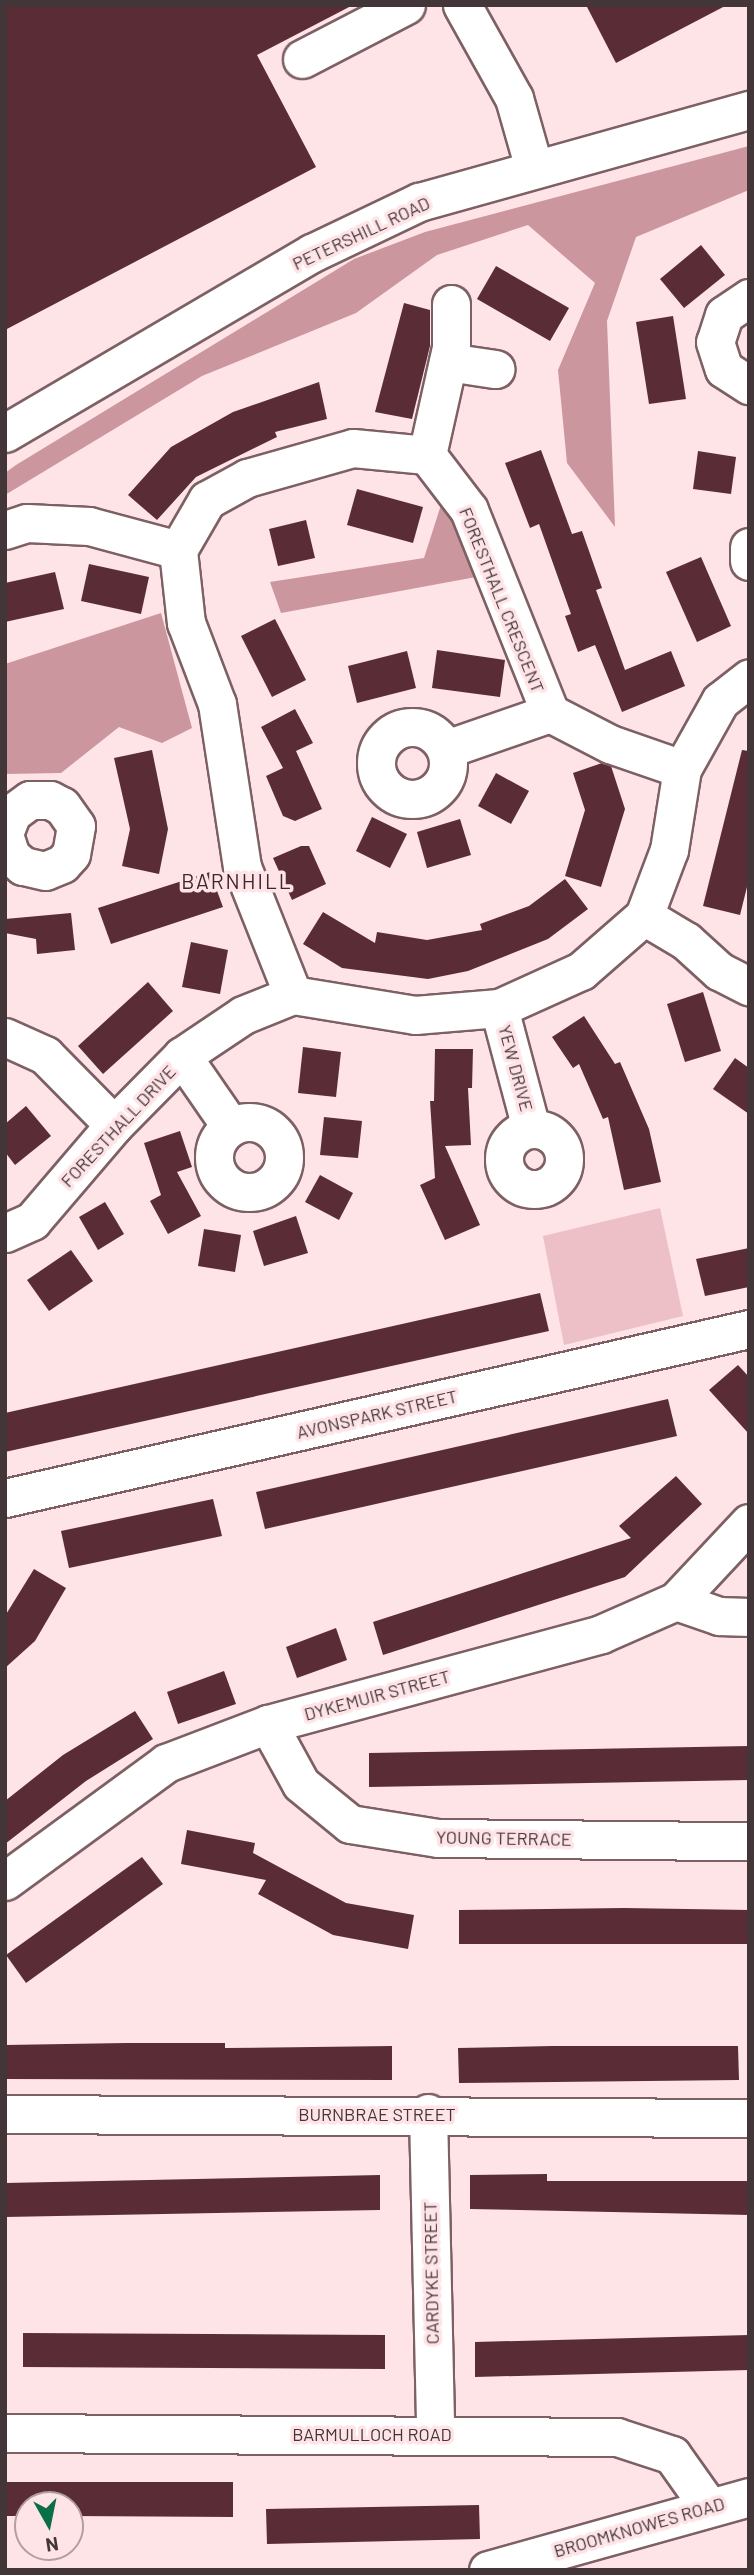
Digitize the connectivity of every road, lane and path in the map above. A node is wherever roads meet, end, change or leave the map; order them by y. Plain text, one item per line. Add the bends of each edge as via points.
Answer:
1 (406, 5) edge
2 (462, 5) edge
3 (302, 59) dead end
4 (749, 110) edge
5 (534, 168) junction
6 (749, 298) edge
7 (451, 304) dead end
8 (448, 362) junction
9 (495, 369) dead end
10 (749, 386) edge
11 (6, 431) edge
12 (427, 455) junction
13 (5, 530) edge
14 (749, 547) edge
15 (178, 550) junction
16 (749, 561) edge
17 (749, 678) edge
18 (550, 713) junction
19 (449, 748) dead end
20 (682, 769) junction
21 (5, 831) edge
22 (5, 838) edge
23 (644, 916) junction
24 (749, 985) edge
25 (293, 995) junction
26 (499, 1008) junction
27 (5, 1037) edge
28 (182, 1056) junction
29 (114, 1125) junction
30 (230, 1127) dead end
31 (531, 1128) dead end
32 (5, 1233) edge
33 (749, 1329) edge
34 (5, 1498) edge
35 (749, 1523) edge
36 (676, 1601) junction
37 (749, 1618) edge
38 (268, 1724) junction
39 (749, 1841) edge
40 (5, 1881) edge
41 (428, 2113) junction
42 (5, 2114) edge
43 (749, 2118) edge
44 (5, 2433) edge
45 (435, 2434) junction
46 (749, 2497) edge
47 (709, 2507) junction
48 (488, 2570) edge

1 - 3 street
2 - 5 street via 514,97
4 - 5 street, PETERSHILL ROAD
5 - 11 street, PETERSHILL ROAD via 419,202 312,253
6 - 10 street via 724,315 715,342 724,369
7 - 8 street
8 - 9 street
8 - 12 street
12 - 15 street via 353,448 247,478 207,500
12 - 18 street, FORESTHALL CRESCENT via 469,510
13 - 15 street via 27,523 89,526
14 - 16 street
15 - 25 street via 186,623 217,704 242,867
17 - 20 street via 720,701
18 - 19 street, FORESTHALL CRESCENT
18 - 20 street, FORESTHALL CRESCENT via 610,744
20 - 23 street via 669,850
21 - 22 street via 12,813 30,800 50,800 62,806 76,826 71,854 45,871 23,866 11,856
23 - 24 street via 686,941 719,971
23 - 26 street via 581,971
25 - 26 street via 415,1015
25 - 28 street, FORESTHALL DRIVE via 243,1015
26 - 31 street, YEW DRIVE
27 - 29 street via 46,1055
28 - 29 street, FORESTHALL DRIVE
28 - 30 street
29 - 32 street, FORESTHALL DRIVE via 32,1221
33 - 34 street, AVONSPARK STREET
35 - 36 street, DYKEMUIR STREET
36 - 37 street via 719,1616
36 - 38 street, DYKEMUIR STREET via 601,1634
38 - 39 street, YOUNG TERRACE via 301,1784 351,1824 438,1839
38 - 40 street, DYKEMUIR STREET via 166,1763
41 - 42 street, BURNBRAE STREET
41 - 43 street, BURNBRAE STREET
41 - 45 street, CARDYKE STREET
44 - 45 street, BARMULLOCH ROAD
45 - 47 street, BARMULLOCH ROAD via 617,2437 672,2455
46 - 47 street, BROOMKNOWES ROAD
47 - 48 street, BROOMKNOWES ROAD

